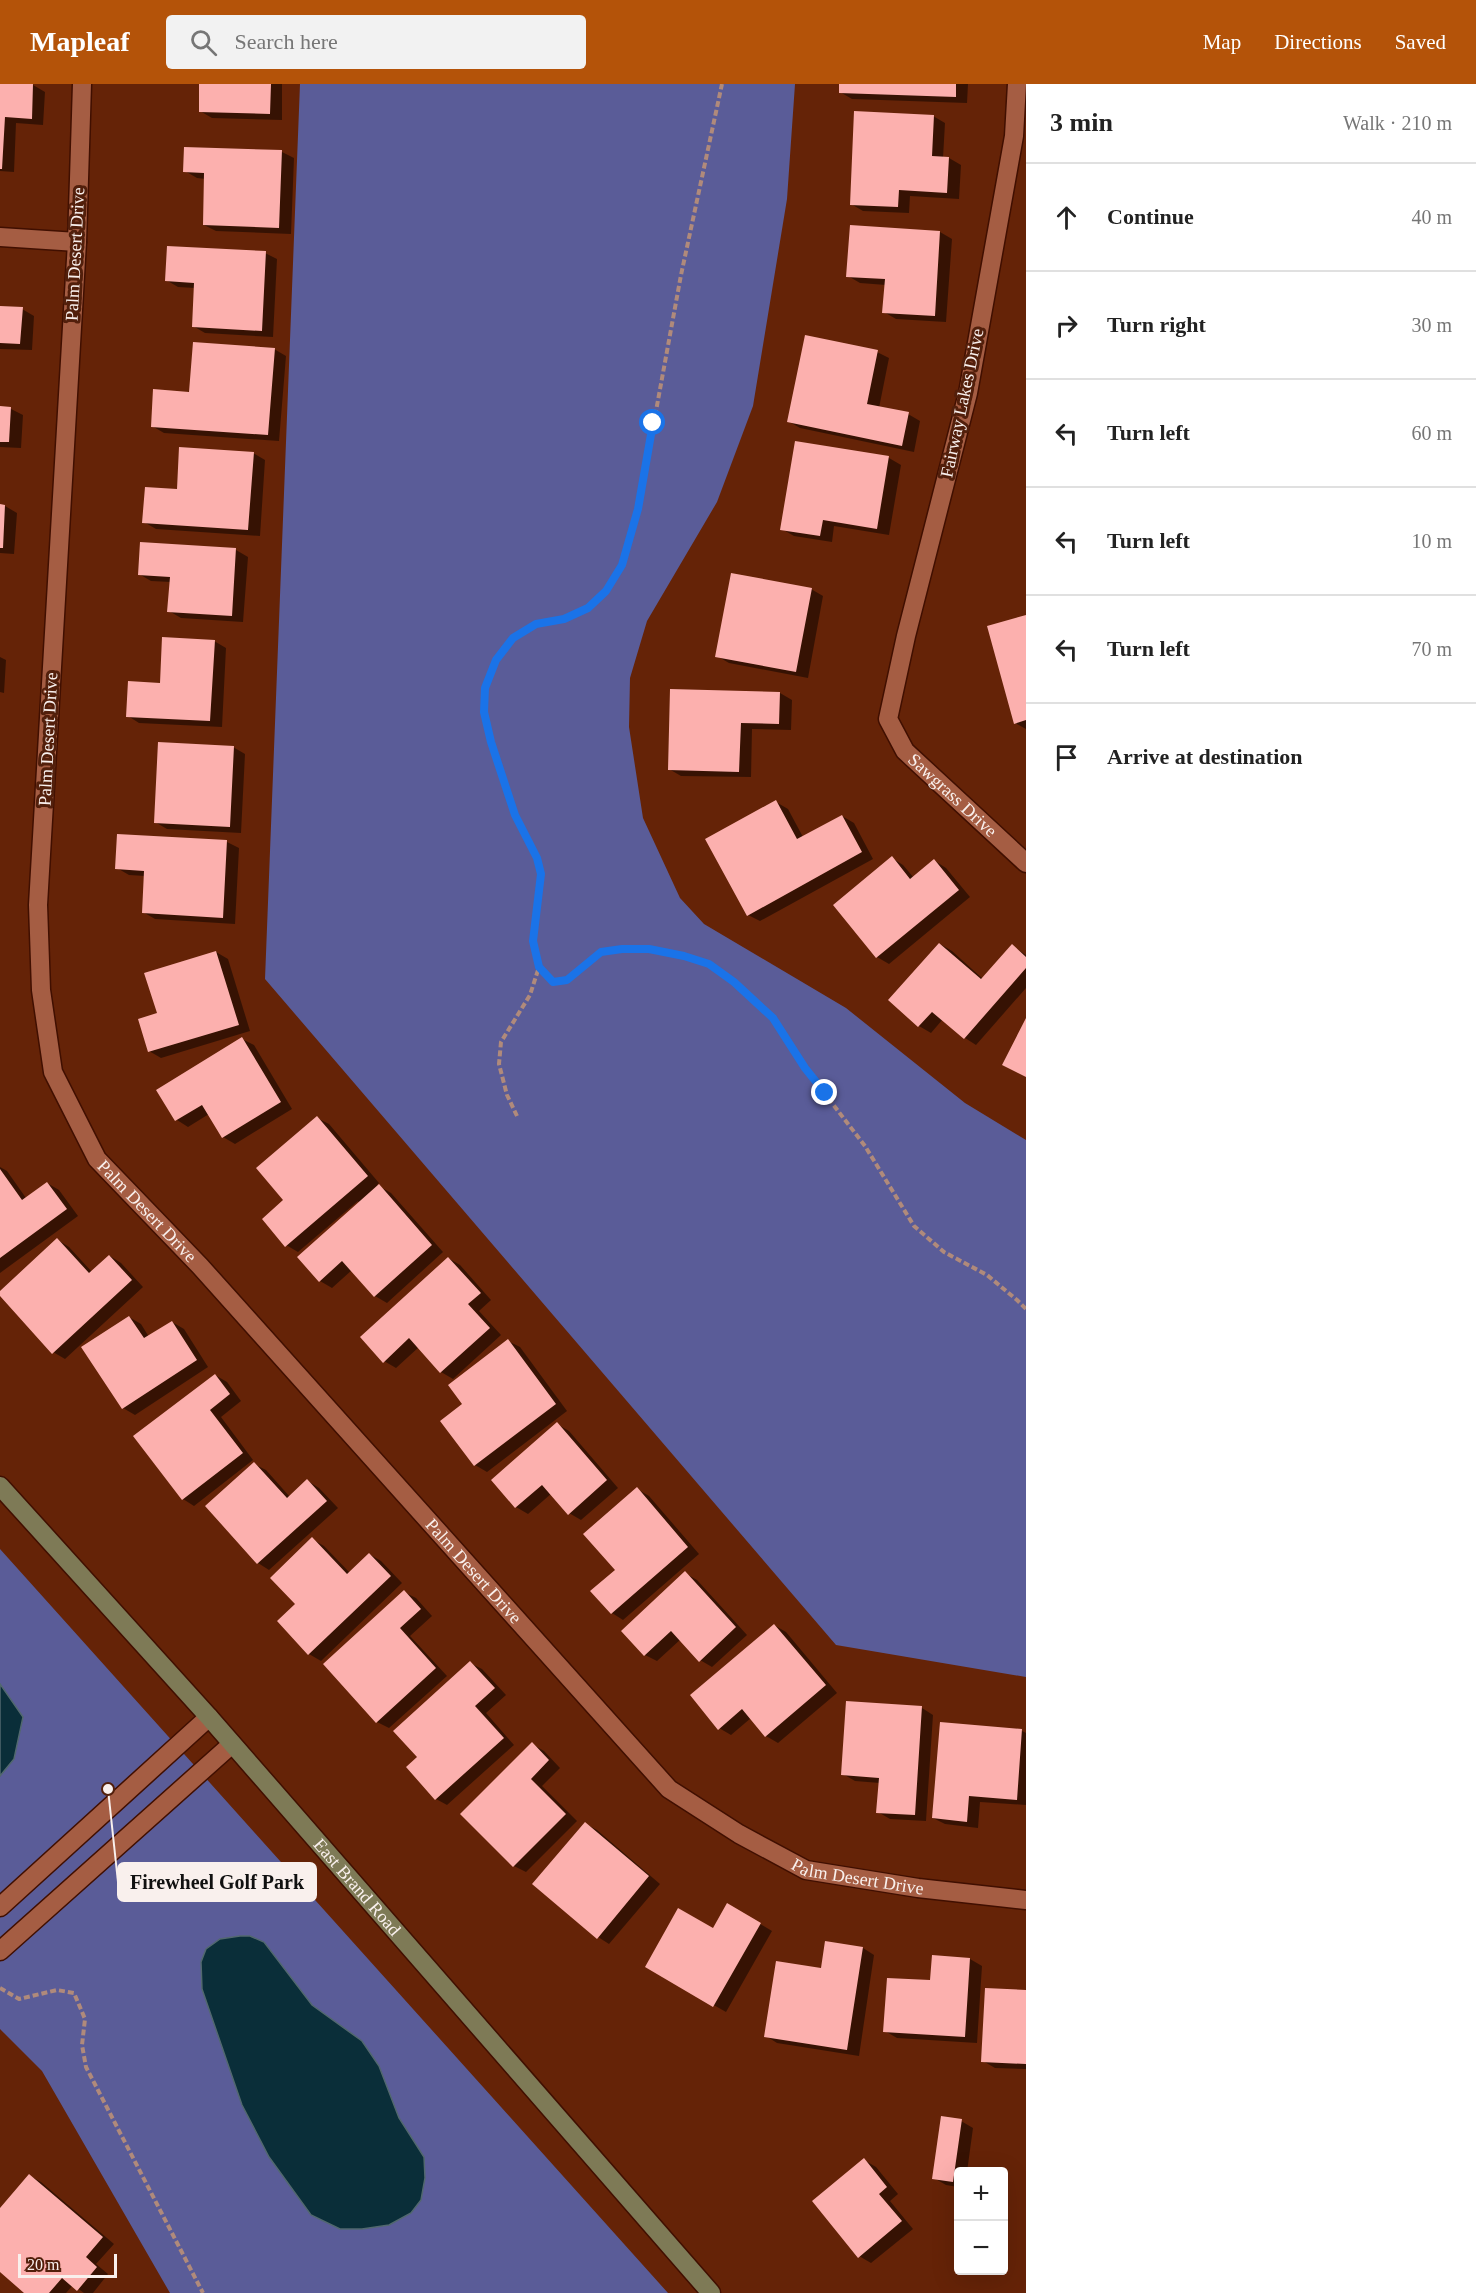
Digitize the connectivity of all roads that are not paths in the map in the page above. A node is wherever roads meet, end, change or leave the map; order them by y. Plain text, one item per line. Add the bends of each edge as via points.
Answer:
1 (82, 84) edge
2 (1017, 84) edge
3 (1020, 136) edge
4 (0, 237) edge
5 (77, 242) junction
6 (888, 719) joint
7 (1026, 863) edge
8 (0, 1485) edge
9 (209, 1717) junction
10 (232, 1744) junction
11 (1026, 1900) edge
12 (0, 1907) edge
13 (0, 1951) edge
14 (711, 2293) edge

1 - 5 street, Palm Desert Drive
2 - 3 street, Fairway Lakes Drive
3 - 6 street, Fairway Lakes Drive via 968,393
4 - 5 street
5 - 11 street, Palm Desert Drive via 38,905 41,990 53,1072 97,1159 200,1266 669,1789 806,1870
6 - 7 street, Sawgrass Drive via 905,751
8 - 9 main road, East Brand Road
9 - 10 main road, East Brand Road
9 - 12 street
10 - 13 street
10 - 14 main road, East Brand Road

